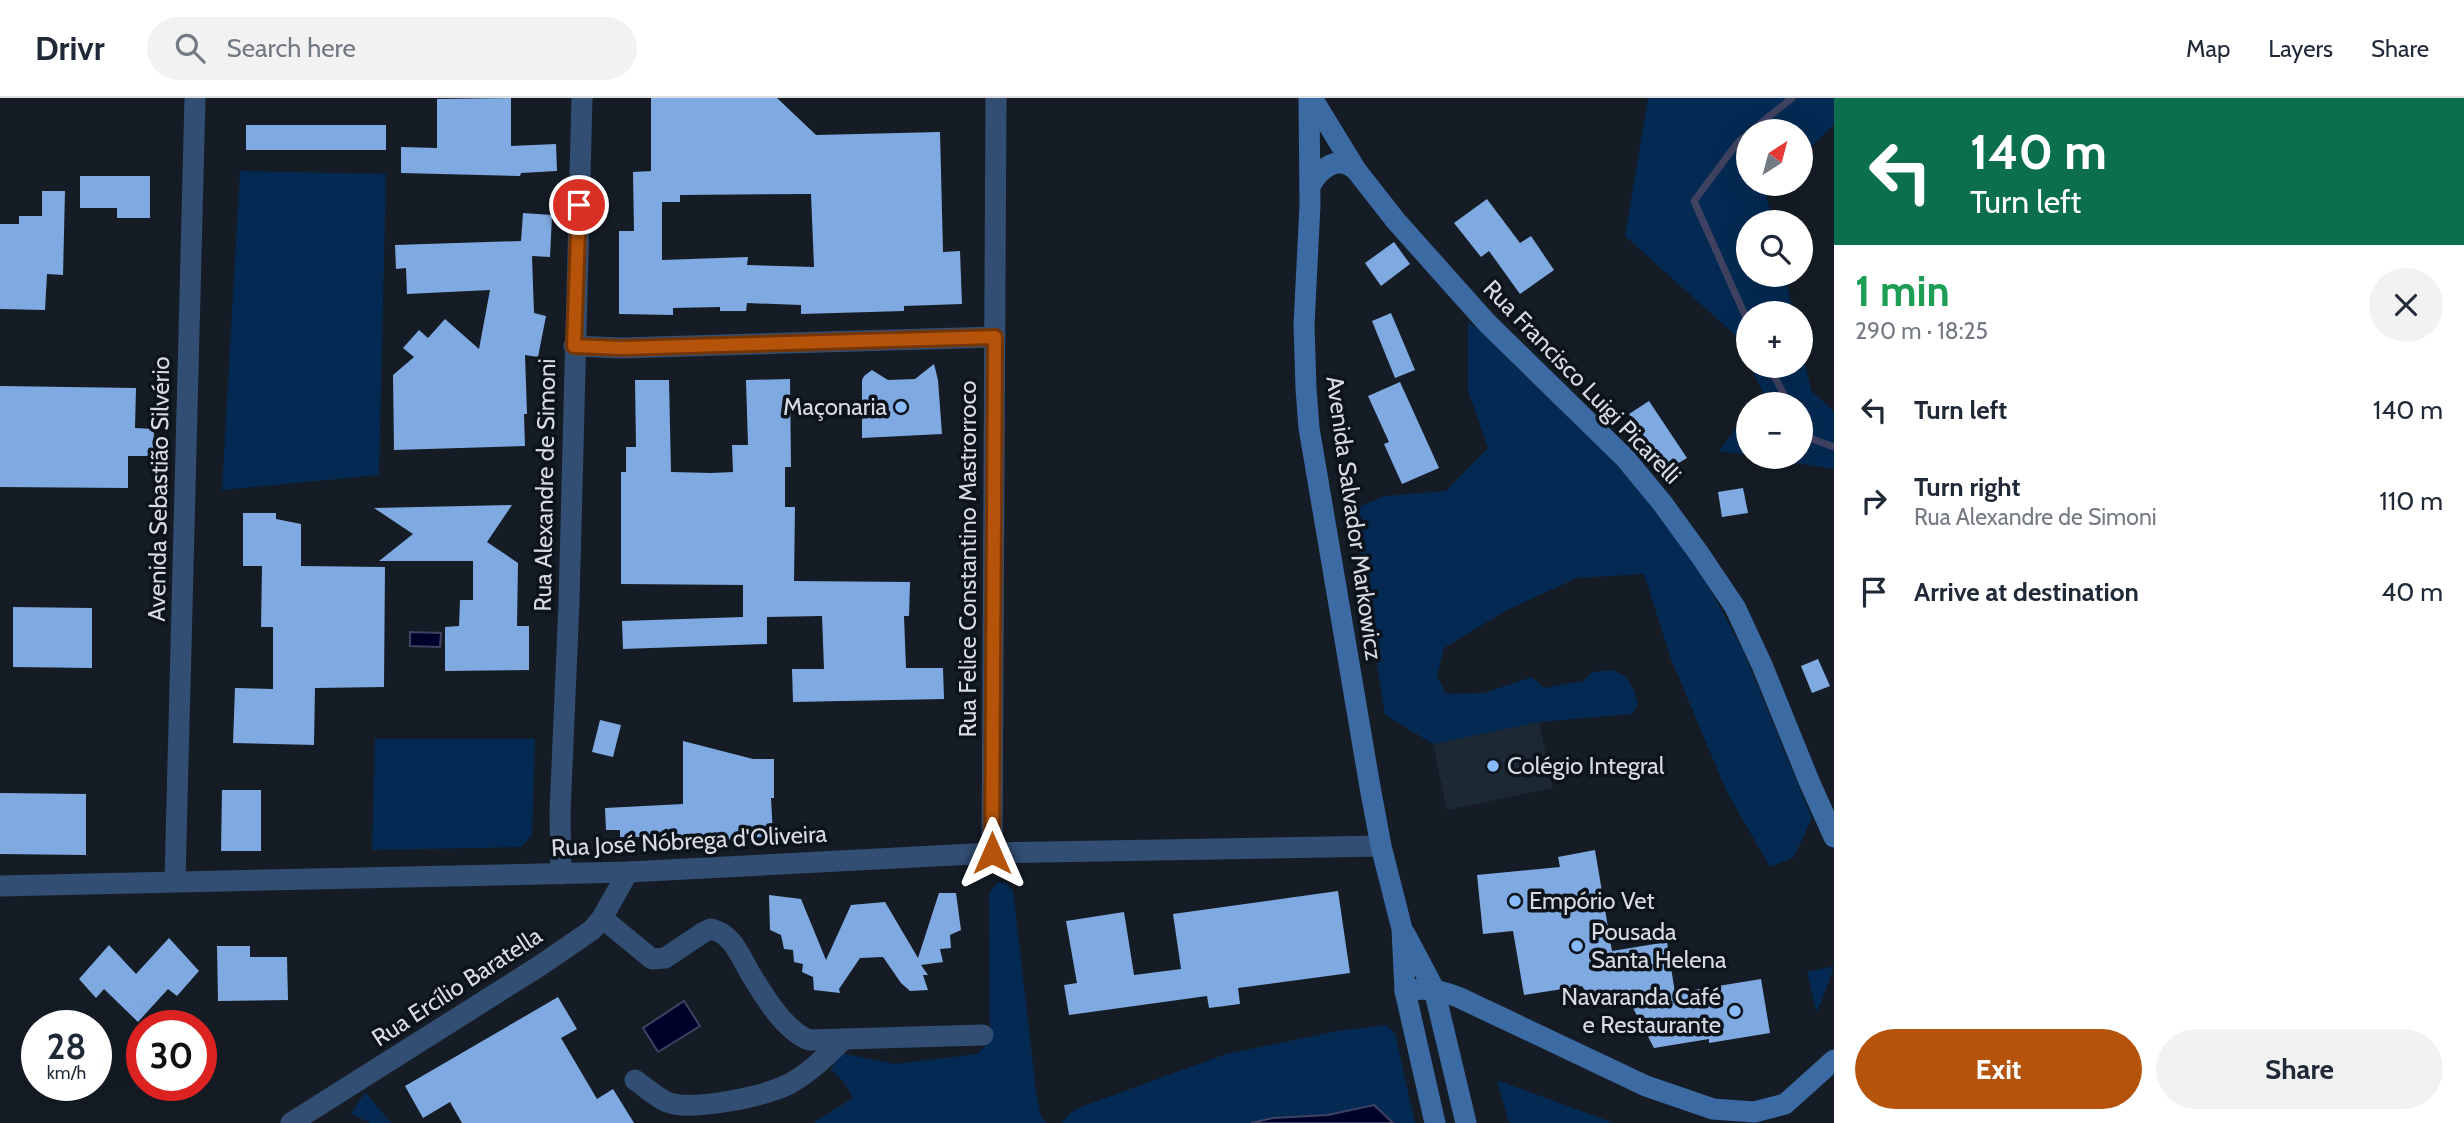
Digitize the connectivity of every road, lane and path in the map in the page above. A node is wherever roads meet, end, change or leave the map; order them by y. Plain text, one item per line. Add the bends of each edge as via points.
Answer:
1 (195, 98) edge
2 (582, 98) edge
3 (996, 98) edge
4 (1308, 101) edge
5 (1356, 170) junction
6 (1311, 186) junction
7 (995, 337) junction
8 (574, 346) junction
9 (1834, 837) edge
10 (1381, 846) junction
11 (992, 853) junction
12 (628, 872) junction
13 (561, 874) junction
14 (175, 881) junction
15 (0, 886) edge
16 (602, 918) junction
17 (1402, 929) junction
18 (1434, 989) junction
19 (1405, 991) junction
20 (983, 1035) dead end
21 (844, 1039) junction
22 (1834, 1060) edge
23 (635, 1080) dead end
24 (291, 1123) edge
25 (1435, 1123) edge
26 (1466, 1123) edge

1 - 14 street, Avenida Sebastião Silvério
2 - 8 street, Rua Alexandre de Simoni
3 - 7 street, Rua Felice Constantino Mastrorroco
4 - 5 street, Rua Francisco Luigi Picarelli
4 - 6 street, Avenida Salvador Markowicz
5 - 6 street via 1345,163 1331,164
5 - 9 street, Rua Francisco Luigi Picarelli via 1488,323 1625,458 1700,555 1735,607
6 - 10 street, Avenida Salvador Markowicz via 1304,325 1309,428
7 - 8 street
7 - 11 street, Rua Felice Constantino Mastrorroco
8 - 13 street, Rua Alexandre de Simoni
10 - 11 street, Rua José Nóbrega d'Oliveira
10 - 17 street, Avenida Salvador Markowicz
11 - 12 street, Rua José Nóbrega d'Oliveira
12 - 13 street, Rua José Nóbrega d'Oliveira
12 - 16 street, Rua Ercílio Baratella
13 - 14 street, Rua José Nóbrega d'Oliveira
14 - 15 street, Rua José Nóbrega d'Oliveira
16 - 21 street via 658,960 704,932 717,930 734,943 752,976 798,1036
16 - 24 street, Rua Ercílio Baratella via 541,965
17 - 18 street, Avenida Salvador Markowicz
17 - 19 street, Avenida Salvador Markowicz
18 - 19 street
18 - 22 street via 1646,1086 1713,1109 1754,1112 1785,1104
18 - 26 street, Avenida Salvador Markowicz
19 - 25 street, Avenida Salvador Markowicz
20 - 21 street
21 - 23 street via 789,1084 727,1101 704,1105 667,1102

